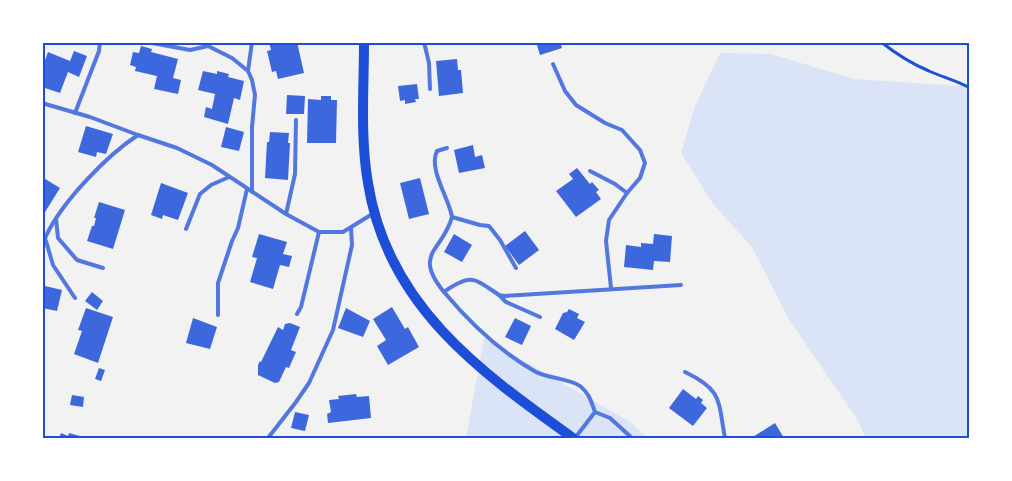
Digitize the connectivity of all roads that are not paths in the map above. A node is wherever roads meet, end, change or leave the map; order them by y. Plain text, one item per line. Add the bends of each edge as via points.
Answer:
1 (100, 42) edge
2 (252, 42) edge
3 (364, 42) edge
4 (424, 42) edge
5 (152, 43) edge
6 (553, 64) dead end
7 (248, 71) junction
8 (430, 89) dead end
9 (43, 105) edge
10 (75, 113) junction
11 (296, 120) dead end
12 (138, 136) junction
13 (447, 148) dead end
14 (590, 171) dead end
15 (229, 177) junction
16 (247, 189) junction
17 (252, 192) junction
18 (626, 193) junction
19 (374, 213) junction
20 (286, 214) junction
21 (452, 217) junction
22 (56, 219) junction
23 (351, 228) junction
24 (186, 229) dead end
25 (319, 232) junction
26 (44, 238) edge
27 (42, 251) edge
28 (104, 268) dead end
29 (516, 268) dead end
30 (681, 285) dead end
31 (611, 288) junction
32 (444, 292) junction
33 (499, 295) junction
34 (75, 298) dead end
35 (297, 314) dead end
36 (218, 315) dead end
37 (540, 317) dead end
38 (685, 372) dead end
39 (595, 412) junction
40 (268, 438) edge
41 (574, 438) edge
42 (632, 438) edge
43 (725, 438) edge

1 - 10 lane
2 - 7 lane
3 - 19 main road via 364,148
4 - 8 lane
5 - 7 lane via 190,50 208,46 232,58
6 - 18 lane via 565,91 576,105 622,130 640,150 645,163 640,178
7 - 17 lane via 255,95
9 - 10 lane
10 - 12 lane
11 - 20 lane via 295,174
12 - 15 lane via 177,148
12 - 22 lane via 110,157
13 - 21 lane via 437,151 435,160
14 - 18 lane
15 - 16 lane
15 - 24 lane via 200,194
16 - 17 lane
16 - 36 lane via 238,228 218,283
17 - 20 lane
18 - 31 lane via 610,220 606,241
19 - 23 lane
19 - 41 main road via 398,272 440,330 483,372
20 - 25 lane
21 - 29 lane via 489,226
21 - 32 lane via 450,228 430,256 430,267
22 - 26 lane
22 - 28 lane via 58,238 77,260
23 - 25 lane via 343,232
23 - 40 lane via 352,245 333,330 309,383
25 - 35 lane
26 - 27 lane
26 - 34 lane via 53,265
30 - 31 lane
31 - 33 lane
32 - 33 lane via 458,282 470,279 477,280
32 - 39 lane via 464,316 514,359 539,373 578,385 590,397
33 - 37 lane via 506,302
38 - 43 lane via 704,383 717,397
39 - 41 lane
39 - 42 lane via 610,418

